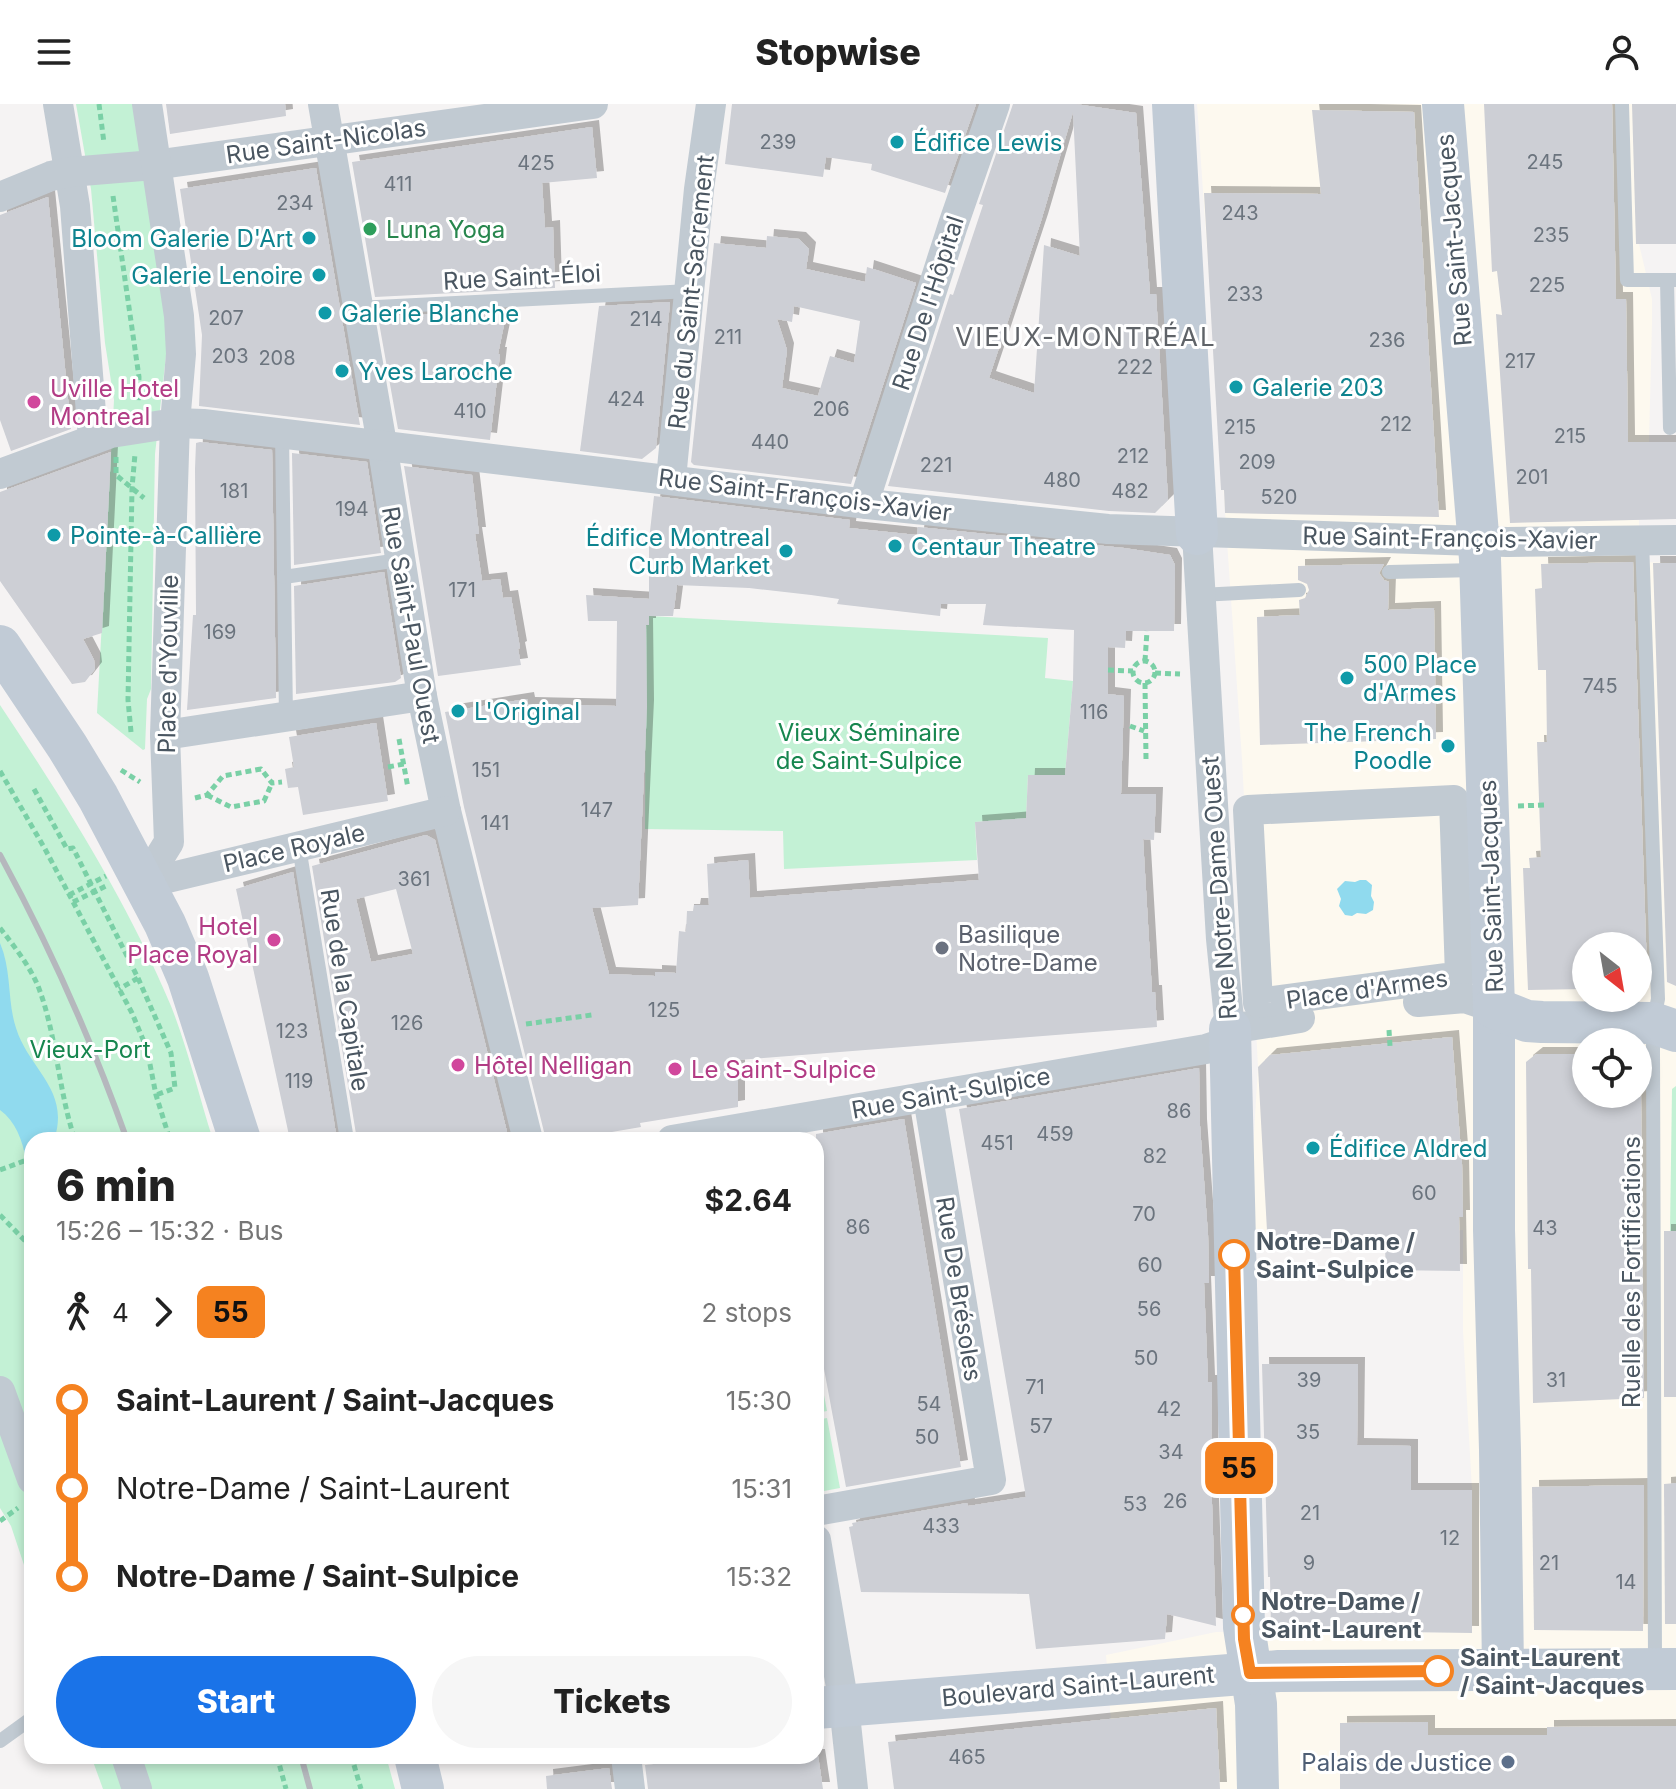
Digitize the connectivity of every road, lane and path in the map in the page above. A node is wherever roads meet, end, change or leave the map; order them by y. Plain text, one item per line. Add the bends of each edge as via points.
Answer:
1 (58, 104) edge
2 (99, 104) edge
3 (147, 104) edge
4 (323, 104) edge
5 (593, 104) edge
6 (711, 104) edge
7 (995, 104) edge
8 (1173, 104) edge
9 (1443, 104) edge
10 (1622, 104) edge
11 (539, 108) edge
12 (329, 141) junction
13 (154, 165) junction
14 (109, 169) junction
15 (70, 172) junction
16 (0, 197) edge
17 (1671, 280) edge
18 (691, 291) junction
19 (357, 308) junction
20 (137, 408) dead end
21 (175, 423) junction
22 (1670, 428) dead end
23 (282, 433) junction
24 (104, 444) junction
25 (382, 444) junction
26 (136, 447) dead end
27 (0, 474) edge
28 (671, 479) junction
29 (132, 488) junction
30 (142, 496) dead end
31 (867, 504) junction
32 (1197, 534) junction
33 (1642, 540) junction
34 (1676, 540) edge
35 (1480, 555) junction
36 (399, 560) junction
37 (1389, 572) dead end
38 (284, 577) junction
39 (1299, 590) dead end
40 (1200, 595) junction
41 (1147, 631) dead end
42 (0, 646) edge
43 (1145, 661) junction
44 (1108, 670) dead end
45 (1133, 671) junction
46 (1155, 673) junction
47 (1185, 674) dead end
48 (1145, 683) junction
49 (422, 696) junction
50 (286, 718) junction
51 (1130, 726) dead end
52 (1144, 731) junction
53 (131, 732) dead end
54 (165, 735) junction
55 (399, 739) dead end
56 (1146, 759) dead end
57 (417, 762) dead end
58 (403, 764) junction
59 (117, 767) dead end
60 (388, 767) dead end
61 (0, 771) edge
62 (282, 782) dead end
63 (142, 783) dead end
64 (272, 783) junction
65 (408, 788) dead end
66 (34, 789) dead end
67 (1470, 789) junction
68 (1211, 793) junction
69 (207, 795) junction
70 (185, 800) dead end
71 (1544, 805) dead end
72 (1530, 806) dead end
73 (446, 811) junction
74 (299, 847) junction
75 (120, 881) junction
76 (91, 884) junction
77 (93, 893) junction
78 (69, 895) junction
79 (73, 902) junction
80 (0, 928) edge
81 (138, 978) junction
82 (119, 989) junction
83 (1494, 1008) junction
84 (592, 1015) dead end
85 (513, 1026) dead end
86 (1665, 1027) edge
87 (1389, 1030) dead end
88 (1230, 1035) junction
89 (1390, 1046) dead end
90 (156, 1095) junction
91 (928, 1097) junction
92 (73, 1132) edge
93 (168, 1132) edge
94 (237, 1132) edge
95 (346, 1132) edge
96 (526, 1132) edge
97 (758, 1132) edge
98 (24, 1161) edge
99 (2, 1170) edge
100 (0, 1180) edge
101 (0, 1215) edge
102 (24, 1240) edge
103 (0, 1391) edge
104 (24, 1457) edge
105 (18, 1508) dead end
106 (824, 1510) edge
107 (0, 1521) edge
108 (824, 1635) edge
109 (1666, 1669) edge
110 (1503, 1670) junction
111 (1250, 1673) junction
112 (830, 1706) edge
113 (24, 1724) edge
114 (0, 1741) edge
115 (129, 1764) edge
116 (279, 1764) edge
117 (417, 1764) edge
118 (627, 1764) edge
119 (354, 1765) dead end
120 (137, 1789) edge
121 (286, 1789) edge
122 (361, 1789) edge
123 (423, 1789) edge
124 (630, 1789) edge
125 (853, 1789) edge
126 (1258, 1789) edge

1 - 15 street
2 - 14 path
3 - 13 street, Place d'Youville
4 - 12 street, Rue Saint-Paul Ouest
5 - 11 street, Rue Saint-Nicolas
6 - 18 street, Rue du Saint-Sacrement
7 - 31 street, Rue De l'Hôpital
8 - 32 street, Rue Notre-Dame Ouest
9 - 35 street, Rue Saint-Jacques
10 - 17 lane via 1627,280
11 - 12 street, Rue Saint-Nicolas
12 - 13 street, Rue Saint-Nicolas
12 - 19 street, Rue Saint-Paul Ouest
13 - 14 street, Rue Saint-Nicolas
13 - 21 street, Place d'Youville via 179,316
14 - 15 street, Rue Saint-Nicolas
14 - 20 path via 139,377
15 - 16 street, Rue Saint-Nicolas
15 - 24 street
17 - 22 lane
18 - 19 lane, Rue Saint-Éloi
18 - 28 street, Rue du Saint-Sacrement
19 - 25 street, Rue Saint-Paul Ouest
21 - 23 street, Rue Saint-François-Xavier
21 - 24 street, Rue Saint-François-Xavier via 111,433
21 - 54 street, Place d'Youville
23 - 25 street, Rue Saint-François-Xavier
23 - 38 lane
24 - 27 street, Rue Saint-François-Xavier
24 - 29 path via 116,475
25 - 28 street, Rue Saint-François-Xavier
25 - 36 street, Rue Saint-Paul Ouest
26 - 29 path
28 - 31 street, Rue Saint-François-Xavier
29 - 30 path
29 - 53 path
31 - 32 street, Rue Saint-François-Xavier
32 - 35 street, Rue Saint-François-Xavier
32 - 40 street, Rue Notre-Dame Ouest
33 - 34 street, Rue Saint-François-Xavier
33 - 35 street, Rue Saint-François-Xavier via 1507,542
33 - 86 lane, Ruelle des Fortifications via 1658,999
35 - 37 lane
35 - 67 street, Rue Saint-Jacques
36 - 38 lane
36 - 49 street, Rue Saint-Paul Ouest
38 - 50 lane
39 - 40 lane
40 - 68 street, Rue Notre-Dame Ouest
41 - 43 path
42 - 75 street via 98,797
43 - 45 path
43 - 46 path
44 - 45 path
45 - 48 path
46 - 47 path
46 - 48 path
48 - 52 path
49 - 50 street
49 - 73 street, Rue Saint-Paul Ouest
50 - 54 street
51 - 52 path
52 - 56 path
54 - 75 street, Place d'Youville via 169,842
55 - 58 path
57 - 58 path
58 - 60 path
58 - 65 path
59 - 63 path
61 - 78 path
62 - 64 path
64 - 69 path via 264,801 231,807
64 - 69 path via 261,769 223,776
66 - 76 path
67 - 67 street, Place d'Armes via 1248,810 1258,1003 1460,976
67 - 68 street
67 - 83 street, Rue Saint-Jacques
68 - 88 street, Rue Notre-Dame Ouest
69 - 70 path
71 - 72 path
73 - 74 street, Place Royale
73 - 96 street, Rue Saint-Paul Ouest
74 - 75 street, Place Royale
74 - 95 lane, Rue de la Capitale
75 - 76 path
75 - 77 path
75 - 94 street via 165,924
76 - 77 path
76 - 78 path
77 - 79 path
77 - 81 path
78 - 79 path
79 - 82 path
80 - 92 path via 37,986
81 - 82 path
81 - 90 path via 171,1053 175,1088
82 - 90 path via 147,1049
83 - 86 street via 1527,1021
83 - 88 street, Place d'Armes via 1450,998
83 - 110 street, Rue Saint-Jacques
84 - 85 path
86 - 109 lane, Ruelle des Fortifications
87 - 89 path
88 - 91 street, Rue Saint-Sulpice via 1206,1049
88 - 111 street, Rue Notre-Dame Ouest via 1244,1627
90 - 93 path
91 - 97 street, Rue Saint-Sulpice
91 - 106 street, Rue De Brésoles via 991,1480
98 - 99 path
99 - 100 path
101 - 102 path
103 - 104 street
105 - 107 path
108 - 112 street
109 - 110 street, Boulevard Saint-Laurent
110 - 111 street, Boulevard Saint-Laurent
111 - 112 street, Boulevard Saint-Laurent
111 - 126 street, Rue Notre-Dame Ouest
112 - 125 street
113 - 114 lane
115 - 120 street
116 - 121 path
117 - 123 street
118 - 124 street
119 - 122 path

